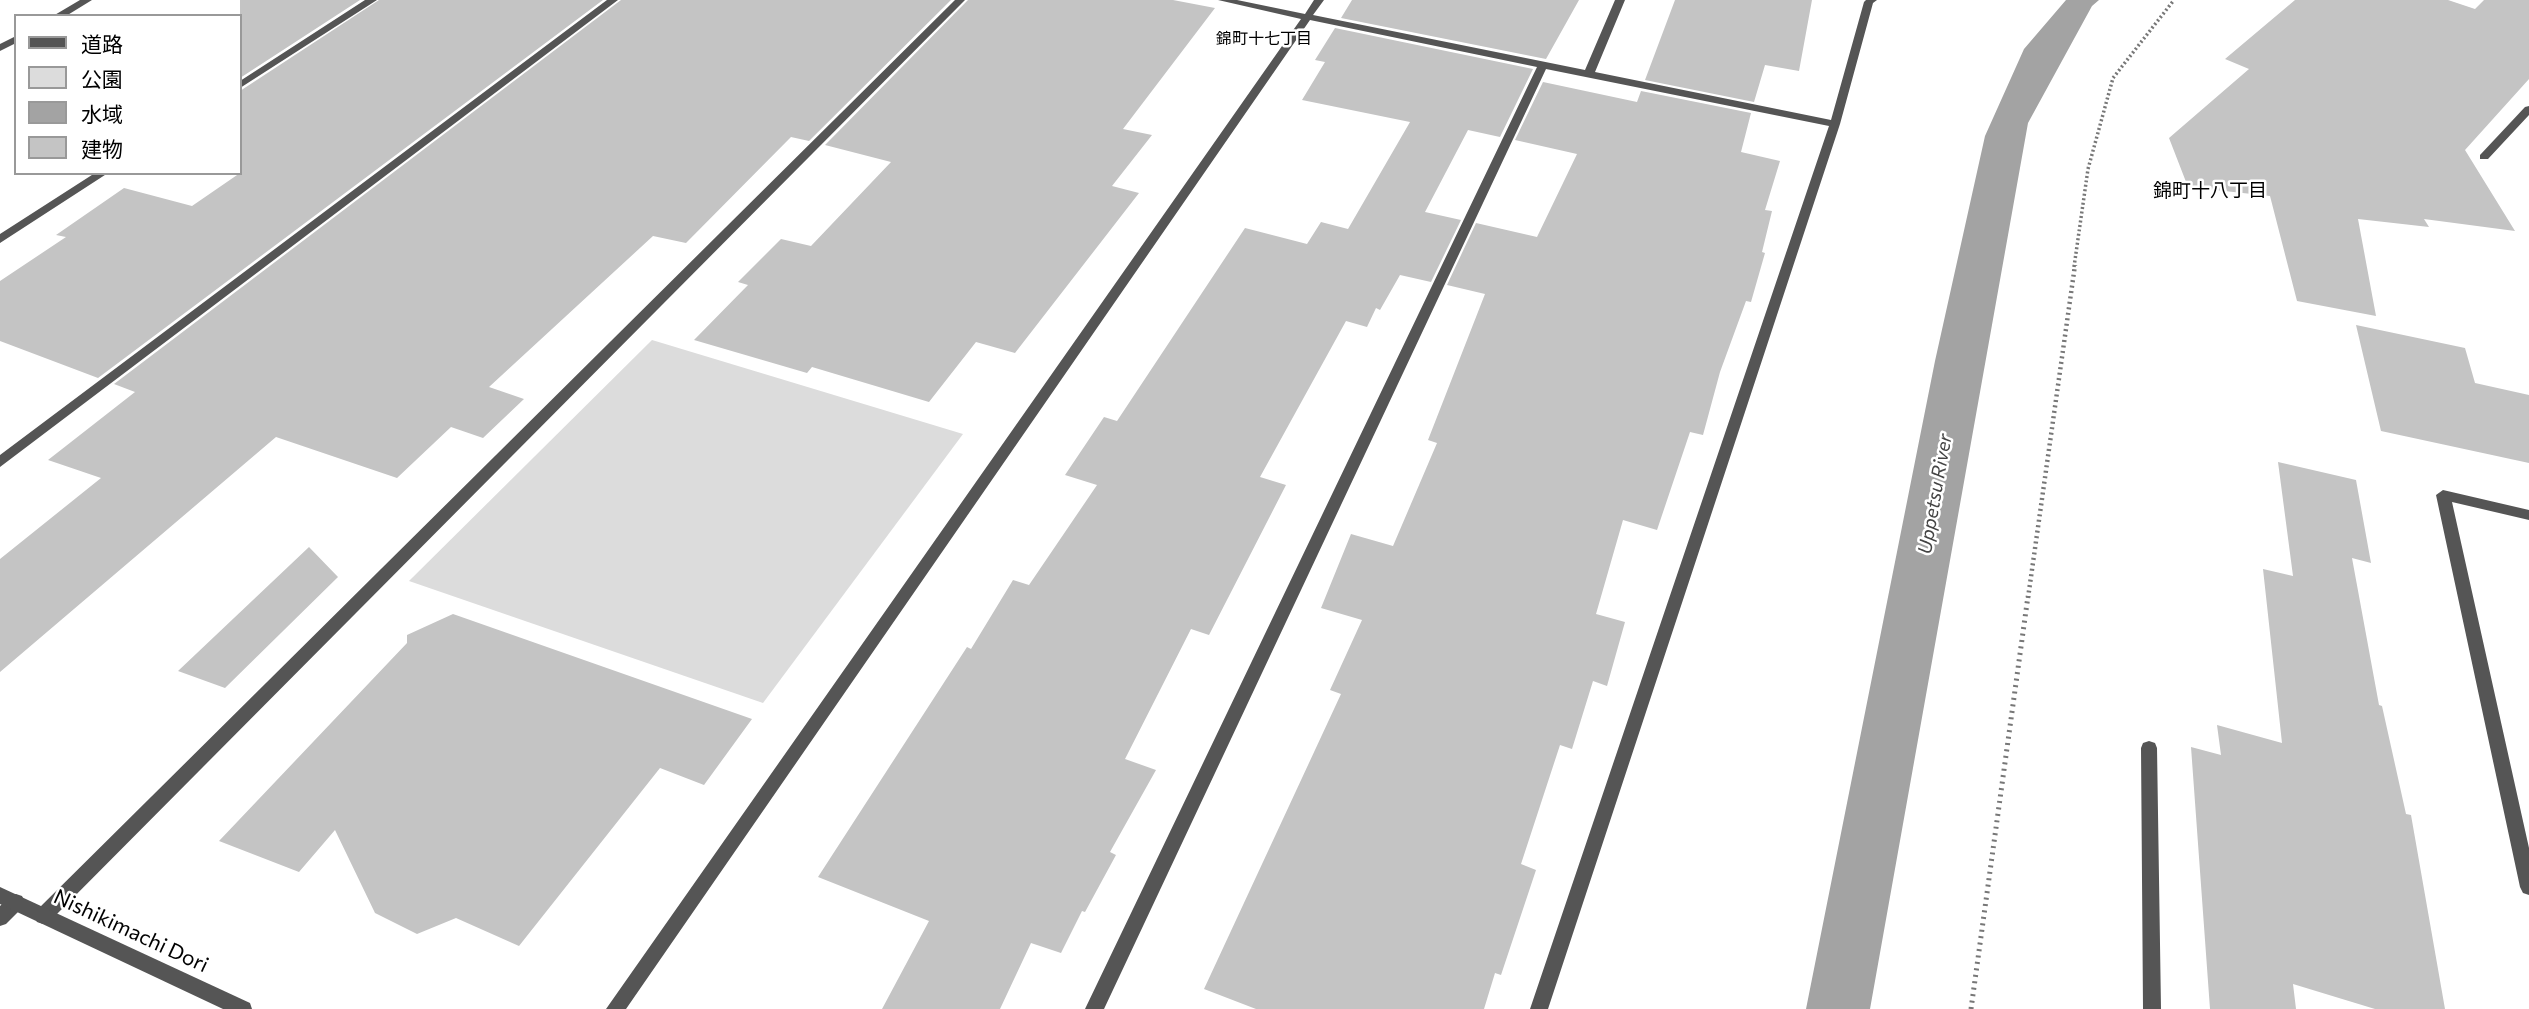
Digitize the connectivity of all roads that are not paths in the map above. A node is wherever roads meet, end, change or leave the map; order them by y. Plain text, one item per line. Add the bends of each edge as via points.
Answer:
1 (87, 0) edge
2 (372, 0) edge
3 (613, 0) edge
4 (960, 0) edge
5 (1223, 0) edge
6 (1319, 0) edge
7 (1620, 0) edge
8 (1872, 0) edge
9 (62, 14) edge
10 (1308, 17) junction
11 (1543, 65) junction
12 (1589, 74) junction
13 (242, 84) edge
14 (2529, 109) edge
15 (1835, 124) junction
16 (2484, 157) dead end
17 (100, 175) edge
18 (0, 239) edge
19 (0, 461) edge
20 (2529, 515) edge
21 (2150, 748) dead end
22 (2529, 887) edge
23 (8, 899) edge
24 (43, 916) junction
25 (0, 918) edge
26 (243, 1009) edge
27 (615, 1009) edge
28 (1094, 1009) edge
29 (1539, 1009) edge
30 (2152, 1009) edge

1 - 9 street
2 - 13 street
3 - 19 street
4 - 24 street
5 - 10 street
6 - 10 street
7 - 12 street
8 - 15 street
10 - 11 street
10 - 27 street
11 - 12 street
11 - 28 street
12 - 15 street
14 - 16 street
15 - 29 street
17 - 18 street
20 - 22 street via 2443,495
21 - 30 street
23 - 24 street, Nishikimachi Dori
23 - 25 street
24 - 26 street, Nishikimachi Dori

